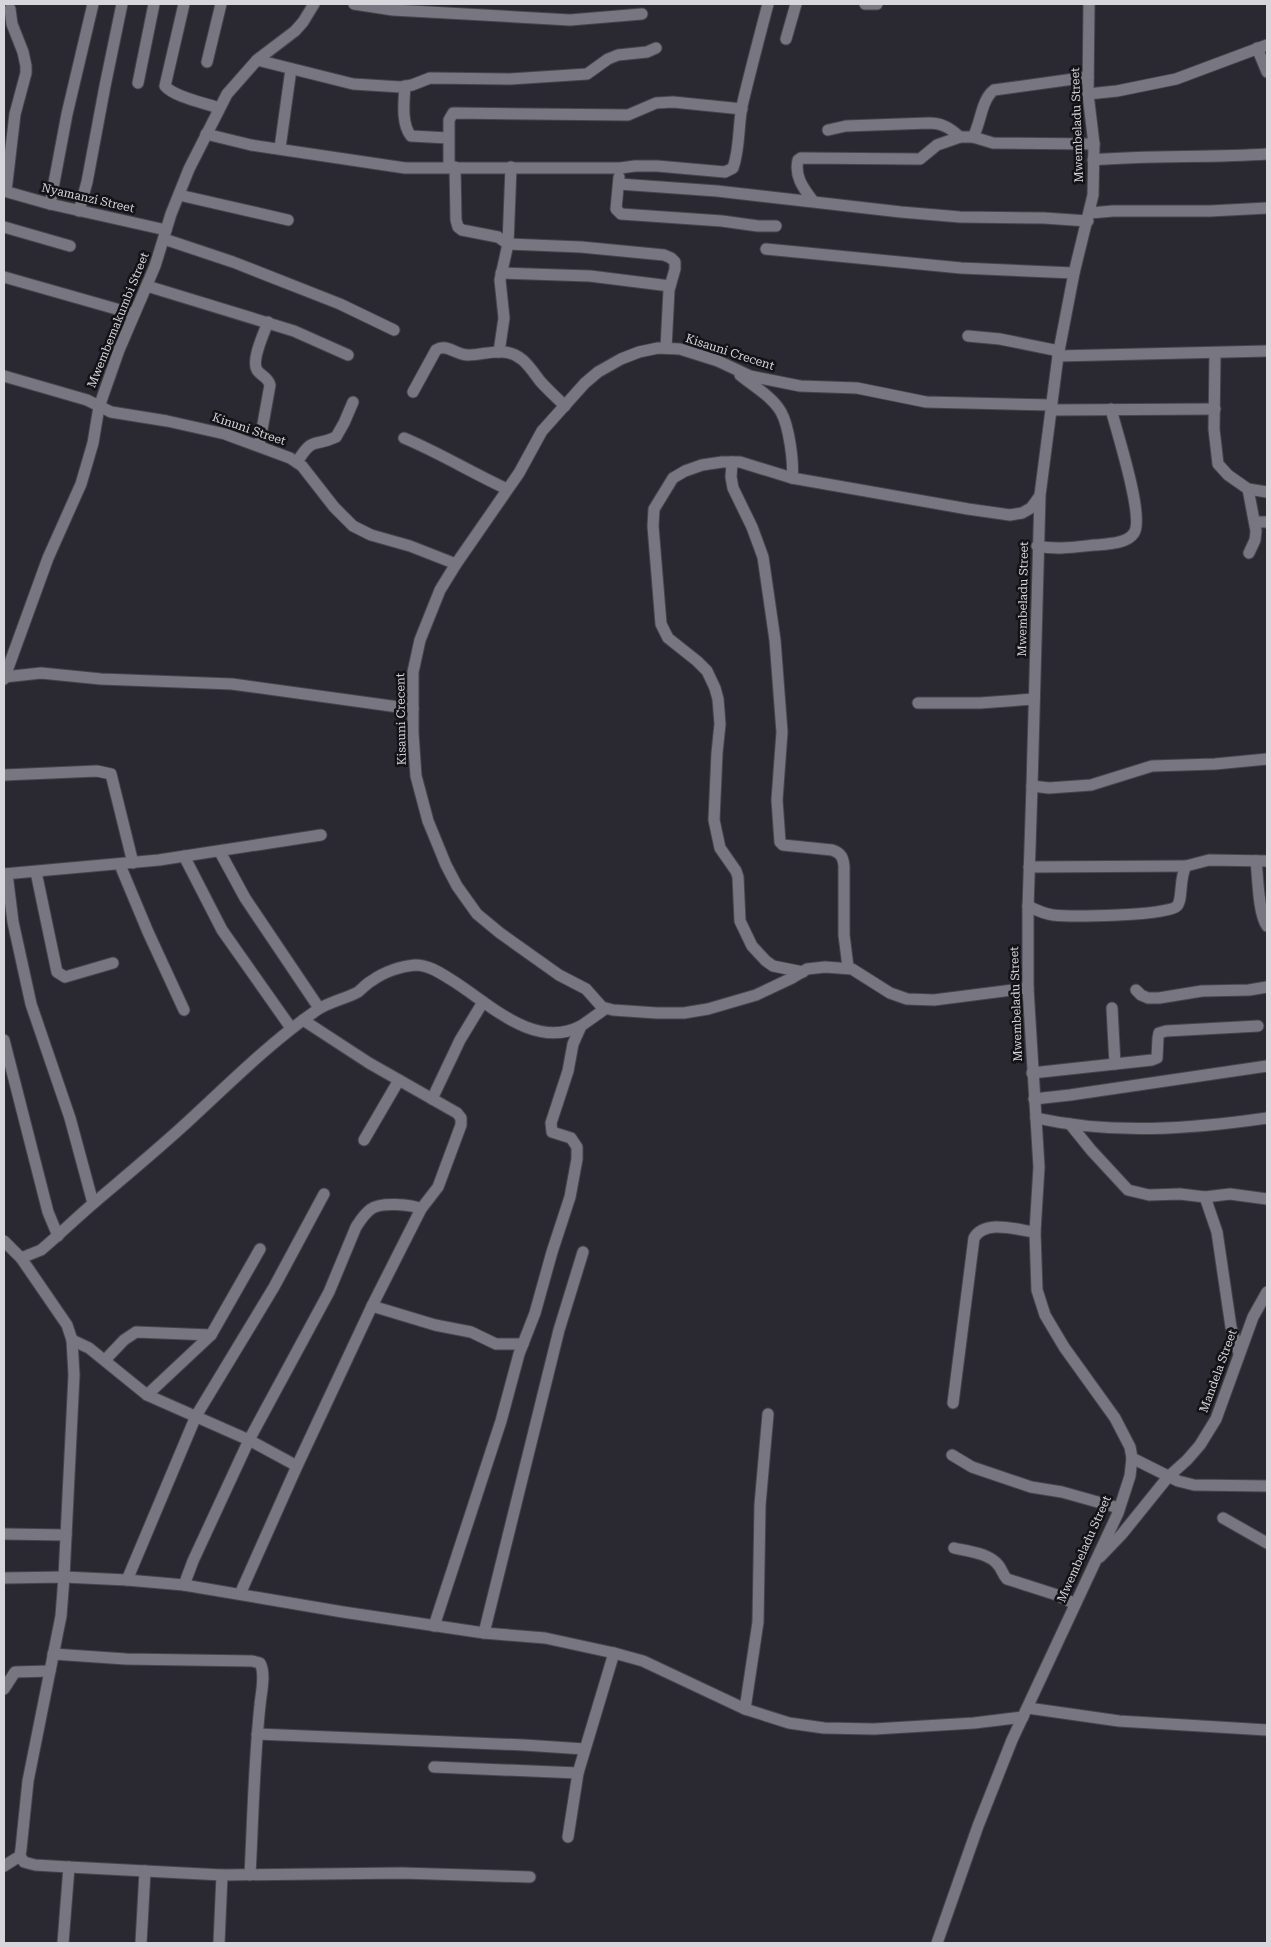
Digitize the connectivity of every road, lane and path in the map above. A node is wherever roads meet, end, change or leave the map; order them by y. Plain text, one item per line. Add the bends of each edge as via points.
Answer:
1 (93, 4) edge
2 (122, 4) edge
3 (154, 4) edge
4 (184, 4) edge
5 (221, 4) edge
6 (314, 4) edge
7 (354, 4) edge
8 (768, 4) edge
9 (796, 4) edge
10 (865, 4) edge
11 (877, 4) edge
12 (1088, 4) edge
13 (9, 9) edge
14 (460, 9) edge
15 (642, 14) dead end
16 (786, 39) dead end
17 (1262, 47) edge
18 (656, 48) dead end
19 (257, 60) junction
20 (207, 62) dead end
21 (291, 69) junction
22 (1267, 72) edge
23 (1088, 77) junction
24 (138, 84) dead end
25 (405, 86) junction
26 (1088, 94) junction
27 (219, 108) junction
28 (742, 109) junction
29 (828, 130) dead end
30 (206, 134) junction
31 (960, 137) junction
32 (973, 137) junction
33 (448, 138) junction
34 (1094, 144) junction
35 (280, 148) junction
36 (1267, 154) edge
37 (1093, 160) junction
38 (452, 167) junction
39 (511, 167) junction
40 (620, 168) junction
41 (618, 184) junction
42 (5, 191) edge
43 (178, 195) junction
44 (813, 201) junction
45 (50, 204) junction
46 (1267, 208) edge
47 (79, 210) junction
48 (1089, 217) junction
49 (288, 220) dead end
50 (776, 226) dead end
51 (4, 227) edge
52 (165, 234) junction
53 (508, 244) junction
54 (70, 246) dead end
55 (766, 249) dead end
56 (501, 273) junction
57 (1074, 273) junction
58 (4, 277) edge
59 (148, 286) junction
60 (670, 286) junction
61 (134, 314) junction
62 (268, 322) junction
63 (394, 330) dead end
64 (968, 336) dead end
65 (666, 348) junction
66 (1267, 351) edge
67 (499, 352) junction
68 (1059, 353) junction
69 (1215, 353) junction
70 (348, 356) dead end
71 (734, 369) junction
72 (9, 377) edge
73 (4, 388) edge
74 (413, 392) dead end
75 (353, 402) dead end
76 (565, 406) junction
77 (99, 407) junction
78 (1052, 407) junction
79 (1215, 408) junction
80 (1111, 409) junction
81 (404, 438) dead end
82 (259, 446) junction
83 (296, 462) junction
84 (732, 462) junction
85 (792, 478) junction
86 (1248, 489) junction
87 (507, 490) junction
88 (1267, 492) edge
89 (1040, 495) junction
90 (1255, 522) junction
91 (1267, 522) edge
92 (1037, 546) junction
93 (1249, 553) dead end
94 (456, 564) junction
95 (4, 678) edge
96 (1034, 699) junction
97 (918, 703) dead end
98 (413, 709) junction
99 (1267, 759) edge
100 (4, 775) edge
101 (1032, 786) junction
102 (321, 835) dead end
103 (220, 852) junction
104 (184, 856) junction
105 (1262, 861) edge
106 (133, 862) junction
107 (120, 865) junction
108 (1186, 866) junction
109 (1030, 867) junction
110 (36, 872) junction
111 (6, 874) edge
112 (1028, 906) junction
113 (1267, 926) edge
114 (113, 963) dead end
115 (848, 967) junction
116 (803, 972) junction
117 (1267, 987) edge
118 (1028, 988) junction
119 (1136, 990) dead end
120 (483, 1002) junction
121 (319, 1008) junction
122 (605, 1008) junction
123 (1112, 1008) dead end
124 (184, 1010) dead end
125 (303, 1020) junction
126 (581, 1026) junction
127 (1258, 1026) dead end
128 (291, 1028) junction
129 (4, 1040) edge
130 (1115, 1064) junction
131 (1267, 1066) edge
132 (1032, 1073) junction
133 (399, 1080) junction
134 (432, 1099) junction
135 (1034, 1099) junction
136 (1036, 1118) junction
137 (1267, 1118) edge
138 (1070, 1124) junction
139 (364, 1140) dead end
140 (324, 1194) dead end
141 (1205, 1197) junction
142 (1267, 1200) edge
143 (93, 1203) junction
144 (421, 1209) junction
145 (1035, 1232) junction
146 (58, 1236) junction
147 (4, 1241) edge
148 (260, 1248) dead end
149 (583, 1252) dead end
150 (21, 1258) junction
151 (1267, 1292) edge
152 (372, 1306) junction
153 (211, 1335) junction
154 (72, 1340) junction
155 (523, 1344) junction
156 (1238, 1353) junction
157 (105, 1360) junction
158 (147, 1395) junction
159 (953, 1403) dead end
160 (768, 1414) dead end
161 (196, 1416) junction
162 (249, 1440) junction
163 (952, 1455) dead end
164 (1132, 1458) junction
165 (297, 1466) junction
166 (1168, 1477) junction
167 (1267, 1486) edge
168 (1119, 1508) junction
169 (1223, 1518) dead end
170 (4, 1534) edge
171 (66, 1534) junction
172 (1267, 1543) edge
173 (954, 1548) dead end
174 (1096, 1560) junction
175 (64, 1577) junction
176 (4, 1578) edge
177 (127, 1580) junction
178 (184, 1585) junction
179 (240, 1594) junction
180 (1075, 1604) junction
181 (434, 1626) junction
182 (484, 1633) junction
183 (614, 1653) junction
184 (53, 1654) junction
185 (50, 1672) junction
186 (4, 1689) edge
187 (745, 1709) junction
188 (1025, 1713) junction
189 (1267, 1730) edge
190 (257, 1734) junction
191 (584, 1750) junction
192 (434, 1767) dead end
193 (578, 1773) junction
194 (568, 1837) dead end
195 (20, 1856) junction
196 (4, 1866) edge
197 (68, 1867) junction
198 (145, 1871) junction
199 (222, 1875) junction
200 (250, 1875) junction
201 (530, 1877) dead end
202 (63, 1943) edge
203 (141, 1943) edge
204 (219, 1943) edge
205 (937, 1943) edge

1 - 45 street
2 - 47 street
3 - 24 street
4 - 27 street via 165,86 168,90
5 - 20 street
6 - 19 street, Mwembemakumbi Street via 295,31
7 - 14 street via 393,10
8 - 28 street
9 - 16 street
10 - 11 street
12 - 23 street, Mwembeladu Street
13 - 42 street via 26,66 15,114
14 - 15 street via 570,20
17 - 22 street
17 - 26 street via 1176,79
18 - 25 street via 618,55 587,74 510,79 430,78
19 - 21 street
19 - 27 street, Mwembemakumbi Street via 239,78
21 - 25 street via 353,84
21 - 35 street
23 - 26 street, Mwembeladu Street
23 - 32 street via 994,90 986,99
25 - 33 street via 405,122 411,136
26 - 34 street, Mwembeladu Street
27 - 30 street, Mwembemakumbi Street
28 - 33 street via 673,102 656,103 628,115 453,112
28 - 40 street via 739,141 731,170 650,166
29 - 31 street via 846,126 929,122 939,123
30 - 35 street
30 - 43 street, Mwembemakumbi Street
31 - 32 street
31 - 44 street via 937,145 920,159 801,158 796,167 797,175
32 - 34 street via 993,143
33 - 38 street
34 - 37 street, Mwembeladu Street
35 - 38 street via 380,166
36 - 37 street
37 - 48 street, Mwembeladu Street
38 - 39 street
38 - 53 street via 458,227 498,237
39 - 40 street
39 - 53 street
40 - 41 street
41 - 44 street
41 - 50 street via 616,209 621,214
42 - 45 street, Nyamanzi Street
43 - 49 street
43 - 52 street, Mwembemakumbi Street
44 - 48 street via 960,217
45 - 47 street, Nyamanzi Street
46 - 48 street via 1210,212 1113,211
47 - 52 street, Nyamanzi Street
48 - 57 street, Mwembeladu Street
51 - 54 street
52 - 59 street, Mwembemakumbi Street
52 - 63 street, Nyamanzi Street via 340,304
53 - 56 street
53 - 60 street via 664,255 674,262
55 - 57 street via 961,268
56 - 60 street via 590,276
56 - 67 street via 504,318
57 - 68 street, Mwembeladu Street
58 - 61 street
59 - 61 street, Mwembemakumbi Street
59 - 62 street
60 - 65 street
61 - 77 street, Mwembemakumbi Street
62 - 70 street
62 - 82 street via 255,362 257,370 269,380 270,385
64 - 68 street via 1000,339
65 - 71 street, Kisauni Crecent via 690,351
65 - 76 street, Kisauni Crecent via 639,352 609,365 585,383
66 - 69 street
67 - 74 street via 468,355 439,348
67 - 76 street via 524,360
68 - 69 street
68 - 78 street, Mwembeladu Street
69 - 79 street
71 - 78 street, Kisauni Crecent via 750,376 800,386 857,388 926,402
71 - 85 street via 781,412 794,464
72 - 73 street
72 - 77 street, Kinuni Street via 87,400
75 - 83 street via 336,437 311,443
76 - 87 street, Kisauni Crecent via 542,431
77 - 82 street, Kinuni Street via 208,429
77 - 95 street, Mwembemakumbi Street via 81,484 48,558
78 - 80 street, Kisauni Crecent
78 - 89 street, Mwembeladu Street
79 - 80 street, Kisauni Crecent
79 - 86 street via 1218,464
80 - 92 street via 1128,465 1136,516 1134,533 1128,539 1112,543 1050,549
81 - 87 street
82 - 83 street, Kinuni Street
83 - 94 street, Kinuni Street via 353,526
84 - 85 street
84 - 115 street via 730,477 733,488 763,557 775,640 782,732 777,800 780,842 783,845 832,850 841,855
84 - 116 street via 702,465 673,478 654,509 653,548 662,624 668,638 706,671 718,699 720,724 714,820 720,848 738,877 740,921 744,932 766,961 778,968
85 - 89 street via 1010,515 1031,508
86 - 88 street
86 - 90 street
87 - 94 street, Kisauni Crecent
89 - 92 street, Mwembeladu Street
90 - 91 street
90 - 93 street via 1255,540
92 - 96 street, Mwembeladu Street
94 - 98 street, Kisauni Crecent via 440,590 418,646 413,672
95 - 98 street via 41,673 101,680 224,684
96 - 97 street
96 - 101 street, Mwembeladu Street
98 - 122 street, Kisauni Crecent via 414,766 422,803 446,865 465,899 500,933 559,975 586,989
99 - 101 street via 1152,766 1085,786
100 - 106 street via 97,771 111,774
101 - 109 street, Mwembeladu Street
102 - 103 street
103 - 104 street
103 - 121 street via 245,898
104 - 106 street
104 - 128 street via 222,930
105 - 108 street via 1209,860
105 - 113 street via 1262,909
106 - 107 street
107 - 110 street
107 - 124 street
108 - 109 street
108 - 112 street via 1181,877 1179,903 1173,909 1071,917 1050,915
109 - 112 street, Mwembeladu Street
110 - 111 street
110 - 114 street via 57,972 65,977
111 - 143 street via 13,922 32,1004 70,1118
112 - 118 street, Mwembeladu Street
115 - 116 street via 811,968
115 - 118 street via 890,993 907,999 934,1000
116 - 122 street via 756,995 708,1009 676,1014
117 - 119 street via 1202,990 1160,998 1148,998
118 - 132 street, Mwembeladu Street
120 - 121 street via 434,969 417,965 382,974 358,992
120 - 126 street via 517,1024 537,1030 568,1031
120 - 134 street via 460,1040
121 - 125 street
122 - 126 street
123 - 130 street
125 - 128 street
125 - 133 street
126 - 155 street via 550,1126 554,1134 575,1142 575,1172 535,1313
127 - 130 street via 1166,1031 1159,1034 1157,1058
128 - 143 street
129 - 146 street via 45,1203
130 - 132 street
131 - 135 street
132 - 135 street, Mwembeladu Street
133 - 134 street
133 - 139 street
134 - 144 street via 457,1113 461,1125 438,1187
135 - 136 street, Mwembeladu Street
136 - 138 street
136 - 145 street, Mwembeladu Street via 1039,1167
137 - 138 street via 1149,1130
138 - 141 street via 1128,1190 1149,1195
140 - 161 street via 274,1287
141 - 142 street via 1230,1194
141 - 156 street via 1217,1232
143 - 146 street
144 - 152 street
144 - 162 street via 407,1205 378,1206 371,1208 362,1218 329,1292
145 - 159 street via 989,1227 974,1238
145 - 164 street, Mwembeladu Street via 1037,1290 1045,1315 1115,1418
146 - 150 street via 41,1250
147 - 150 street
148 - 153 street
149 - 182 street via 559,1330
150 - 154 street via 67,1325
151 - 156 street, Mandela Street
152 - 155 street via 435,1325 472,1332 496,1344
152 - 165 street
153 - 157 street via 136,1332
153 - 158 street
154 - 157 street
154 - 171 street via 74,1375
155 - 181 street
156 - 166 street, Mandela Street via 1216,1419 1200,1445
157 - 158 street
158 - 161 street
160 - 187 street via 760,1505 758,1622
161 - 162 street
161 - 177 street
162 - 165 street
162 - 178 street
163 - 168 street via 972,1467 1031,1486
164 - 166 street
164 - 168 street, Mwembeladu Street via 1130,1476
165 - 179 street
166 - 167 street via 1194,1485
166 - 174 street, Mandela Street via 1122,1534
168 - 174 street, Mwembeladu Street
169 - 172 street
170 - 171 street
171 - 175 street
173 - 180 street via 993,1561 1007,1579
174 - 180 street, Mwembeladu Street
175 - 176 street
175 - 177 street
175 - 184 street
177 - 178 street
178 - 179 street
179 - 181 street
180 - 188 street, Mwembeladu Street
181 - 182 street
182 - 183 street via 546,1638
183 - 187 street via 643,1662
183 - 191 street
184 - 185 street
184 - 190 street via 260,1663 262,1677
185 - 186 street via 15,1672
185 - 195 street via 28,1782
187 - 188 street via 789,1723 824,1728 874,1729 974,1723
188 - 189 street
188 - 205 street, Mwembeladu Street via 978,1826
190 - 191 street
190 - 200 street
191 - 193 street
192 - 193 street
193 - 194 street
195 - 196 street
195 - 197 street via 24,1862 35,1865
197 - 198 street
197 - 202 street
198 - 199 street
198 - 203 street
199 - 200 street
199 - 204 street
200 - 201 street via 402,1873

